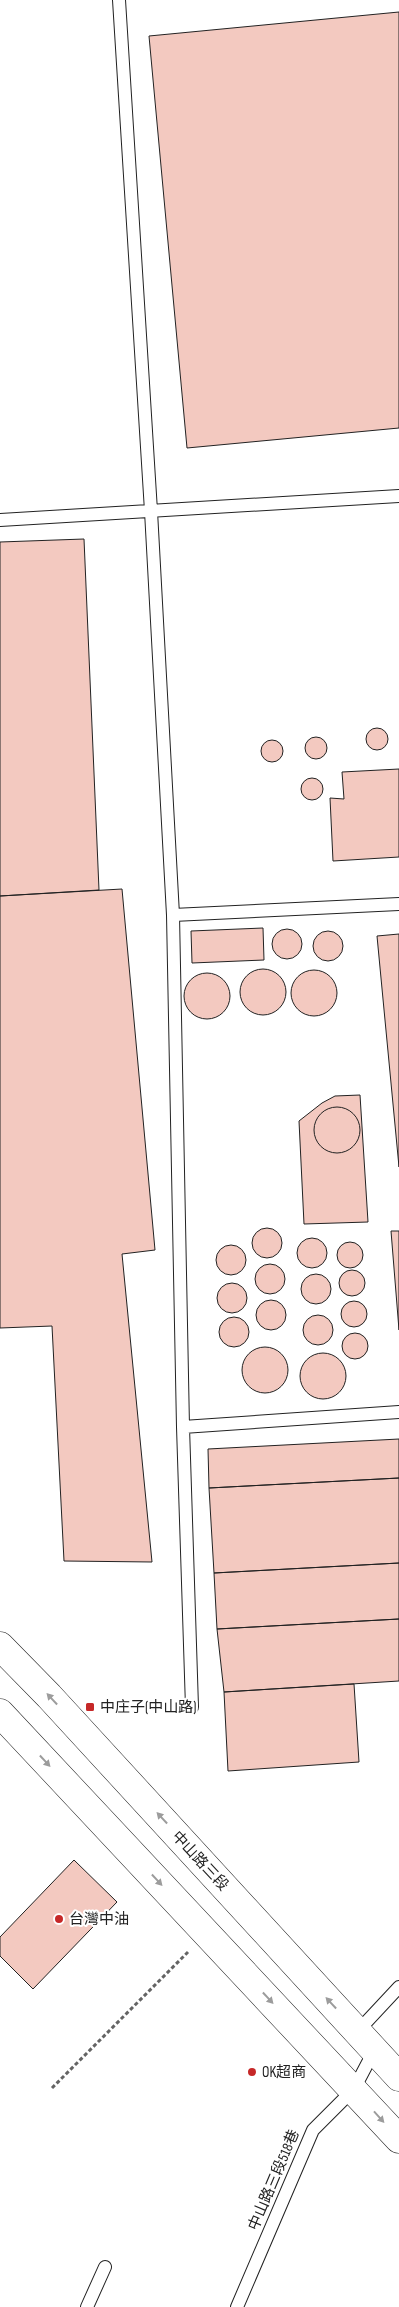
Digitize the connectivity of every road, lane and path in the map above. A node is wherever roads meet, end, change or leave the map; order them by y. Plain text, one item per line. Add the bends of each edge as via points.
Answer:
1 (119, 0) edge
2 (399, 496) edge
3 (151, 511) junction
4 (0, 520) edge
5 (399, 904) edge
6 (173, 915) junction
7 (399, 1412) edge
8 (183, 1427) junction
9 (0, 1646) edge
10 (192, 1707) dead end
11 (0, 1713) edge
12 (207, 1933) junction
13 (399, 1987) edge
14 (366, 2041) junction
15 (399, 2077) edge
16 (52, 2088) dead end
17 (354, 2089) junction
18 (399, 2139) edge
19 (104, 2267) dead end
20 (87, 2307) edge
21 (237, 2307) edge

1 - 3 lane
2 - 3 lane
3 - 4 lane
3 - 6 lane
5 - 6 lane
6 - 8 lane
7 - 8 lane
8 - 10 lane
14 -> 9 main road, 中山路三段
11 -> 12 main road
12 - 16 path
12 -> 17 main road
13 - 14 lane, 中山路三段518巷
14 - 15 main road, 中山路三段
14 - 17 lane, 中山路三段518巷
17 -> 18 main road
17 - 21 lane, 中山路三段518巷 via 314,2130
19 - 20 lane

